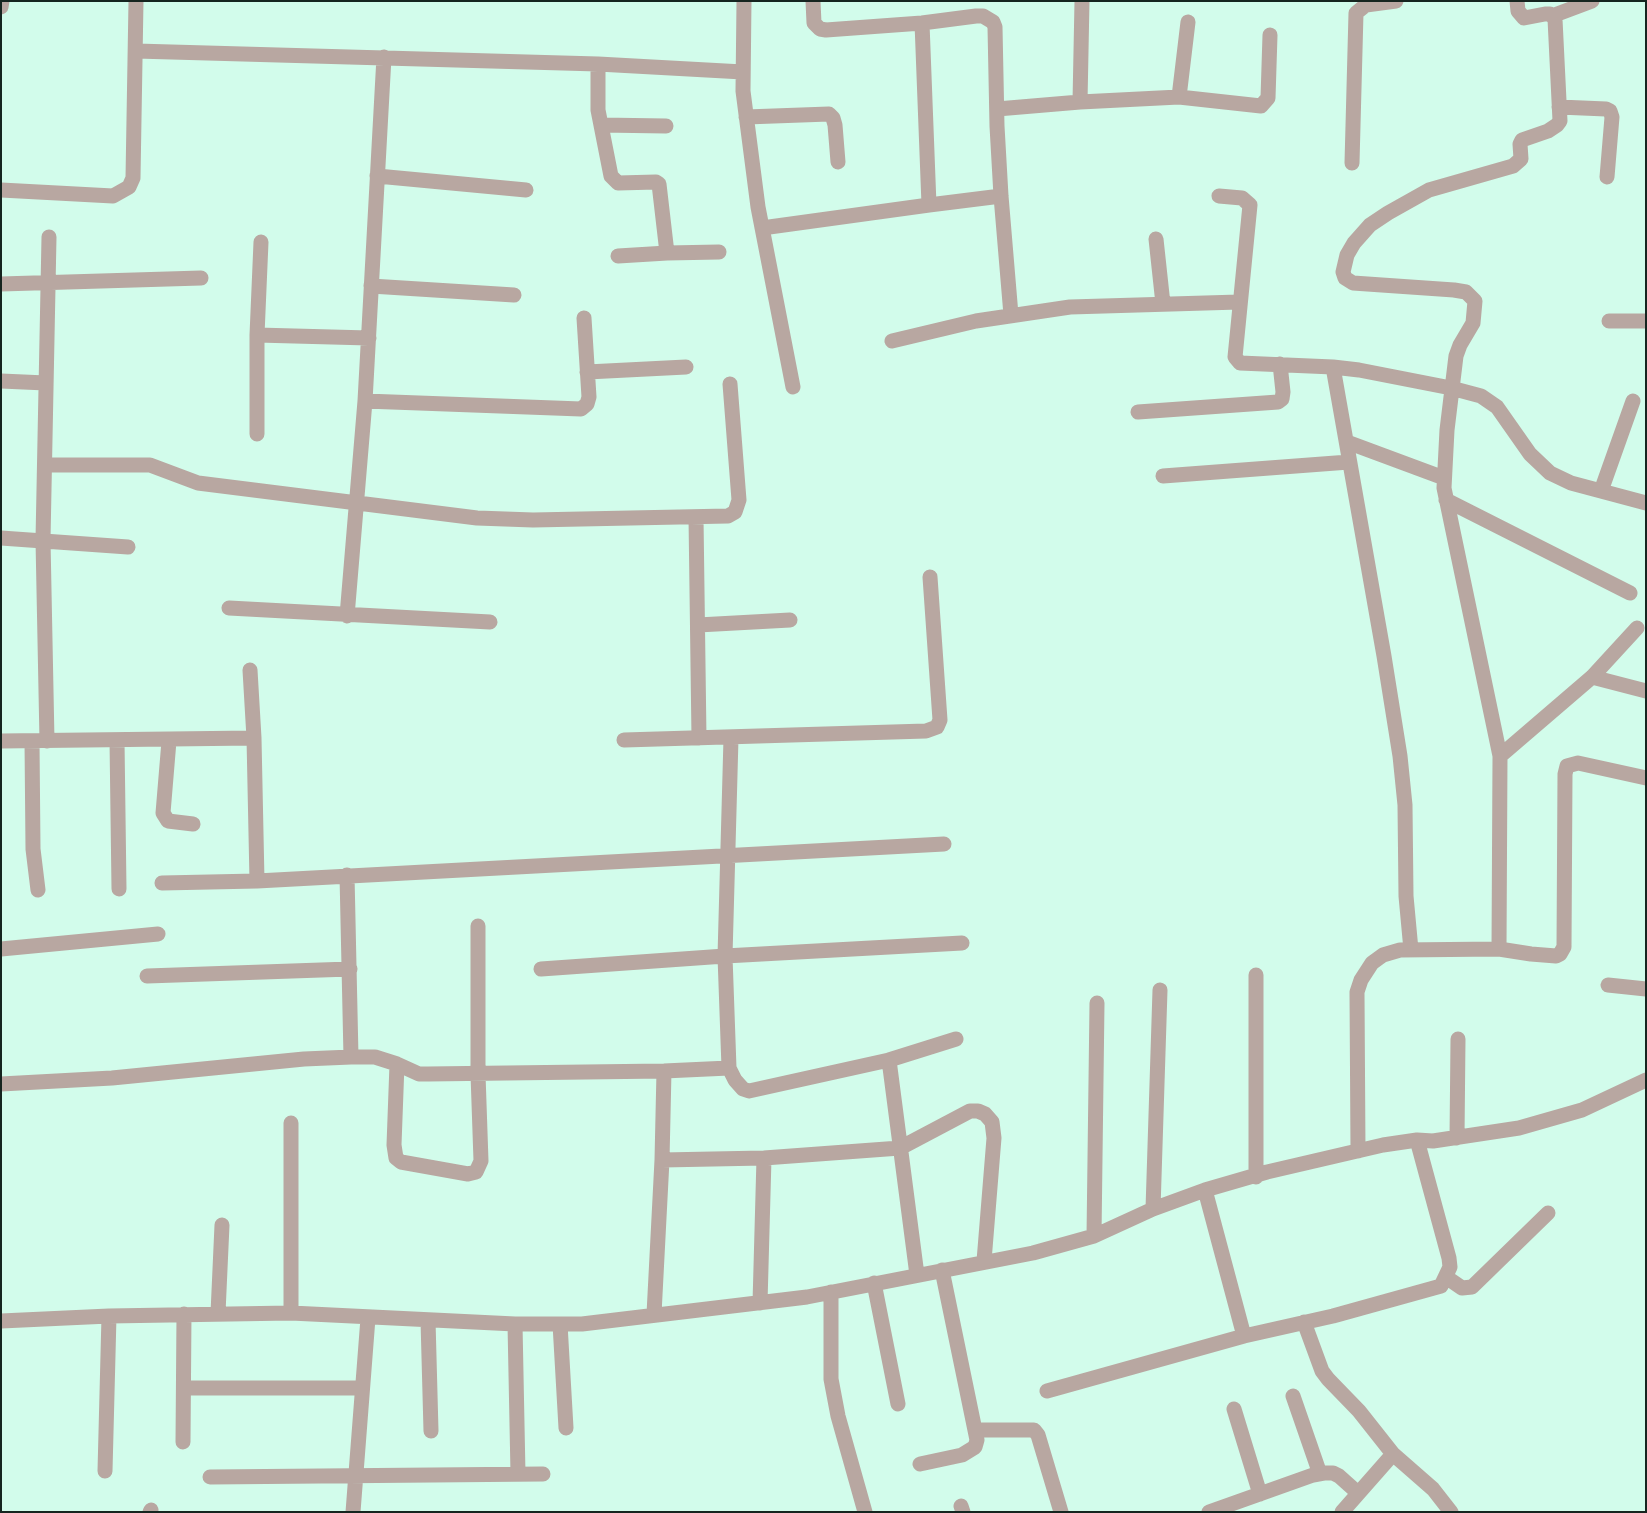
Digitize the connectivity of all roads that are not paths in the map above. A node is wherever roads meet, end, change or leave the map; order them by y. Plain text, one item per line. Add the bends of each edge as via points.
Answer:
1 (2, 1) edge
2 (136, 1) edge
3 (744, 1) edge
4 (813, 1) edge
5 (1082, 1) edge
6 (1396, 1) edge
7 (1516, 1) edge
8 (1592, 1) edge
9 (1, 7) edge
10 (1552, 16) junction
11 (1188, 22) dead end
12 (922, 23) junction
13 (1270, 35) dead end
14 (136, 51) junction
15 (384, 57) junction
16 (598, 64) junction
17 (743, 72) junction
18 (1179, 96) junction
19 (1080, 102) junction
20 (1559, 108) junction
21 (997, 109) junction
22 (746, 118) junction
23 (601, 125) junction
24 (666, 126) dead end
25 (838, 162) dead end
26 (1352, 163) dead end
27 (377, 176) junction
28 (1607, 177) dead end
29 (1, 190) edge
30 (526, 190) dead end
31 (1001, 196) junction
32 (1219, 196) dead end
33 (929, 205) junction
34 (762, 228) junction
35 (49, 237) dead end
36 (1156, 238) dead end
37 (261, 242) dead end
38 (719, 252) dead end
39 (667, 253) junction
40 (618, 256) dead end
41 (201, 278) dead end
42 (48, 283) junction
43 (1, 284) edge
44 (372, 286) junction
45 (514, 295) dead end
46 (1239, 302) junction
47 (1163, 304) junction
48 (1011, 315) junction
49 (584, 318) dead end
50 (1608, 321) dead end
51 (1646, 321) edge
52 (257, 335) junction
53 (369, 338) junction
54 (892, 342) dead end
55 (1280, 364) junction
56 (686, 367) dead end
57 (1332, 367) junction
58 (588, 372) junction
59 (1, 381) edge
60 (46, 383) junction
61 (730, 384) dead end
62 (793, 387) dead end
63 (1451, 388) junction
64 (365, 401) junction
65 (1633, 401) dead end
66 (1138, 412) dead end
67 (257, 434) dead end
68 (1347, 442) junction
69 (1349, 462) junction
70 (45, 465) junction
71 (1162, 476) dead end
72 (1444, 478) junction
73 (1601, 491) junction
74 (1446, 500) junction
75 (1646, 503) edge
76 (357, 504) junction
77 (696, 517) junction
78 (1, 538) edge
79 (42, 540) junction
80 (128, 547) dead end
81 (930, 577) dead end
82 (1630, 593) dead end
83 (229, 608) dead end
84 (347, 616) junction
85 (790, 620) dead end
86 (490, 622) dead end
87 (698, 625) junction
88 (1637, 628) dead end
89 (250, 670) dead end
90 (1592, 678) junction
91 (1646, 691) edge
92 (254, 738) junction
93 (699, 738) junction
94 (731, 738) junction
95 (117, 740) junction
96 (624, 740) dead end
97 (1, 741) edge
98 (40, 741) junction
99 (169, 741) junction
100 (1500, 756) junction
101 (1646, 778) edge
102 (193, 824) dead end
103 (944, 844) dead end
104 (726, 857) junction
105 (346, 874) junction
106 (258, 881) junction
107 (162, 883) dead end
108 (118, 889) dead end
109 (38, 890) dead end
110 (478, 926) dead end
111 (158, 934) dead end
112 (962, 943) dead end
113 (1, 949) edge
114 (1411, 950) junction
115 (1499, 950) junction
116 (725, 956) junction
117 (350, 969) junction
118 (541, 969) dead end
119 (1256, 975) dead end
120 (147, 976) dead end
121 (1608, 985) dead end
122 (1645, 986) edge
123 (1160, 990) dead end
124 (1097, 1003) dead end
125 (956, 1039) dead end
126 (1458, 1039) dead end
127 (351, 1057) junction
128 (889, 1060) junction
129 (397, 1064) junction
130 (729, 1068) junction
131 (664, 1071) junction
132 (478, 1074) junction
133 (1646, 1080) edge
134 (1, 1084) edge
135 (291, 1123) dead end
136 (1457, 1138) junction
137 (1417, 1140) junction
138 (900, 1148) junction
139 (1358, 1151) junction
140 (764, 1158) junction
141 (662, 1160) junction
142 (1256, 1177) junction
143 (1205, 1190) junction
144 (1153, 1209) junction
145 (1548, 1213) dead end
146 (222, 1225) dead end
147 (1094, 1236) junction
148 (984, 1261) junction
149 (942, 1270) junction
150 (917, 1275) junction
151 (1446, 1277) junction
152 (874, 1282) junction
153 (831, 1292) junction
154 (760, 1304) junction
155 (218, 1313) junction
156 (291, 1313) junction
157 (184, 1314) junction
158 (654, 1314) junction
159 (109, 1316) junction
160 (368, 1318) junction
161 (428, 1320) junction
162 (1, 1321) edge
163 (1304, 1322) junction
164 (515, 1324) junction
165 (560, 1324) junction
166 (1244, 1336) junction
167 (184, 1388) junction
168 (362, 1388) junction
169 (1047, 1392) dead end
170 (1293, 1396) dead end
171 (898, 1404) dead end
172 (1234, 1409) dead end
173 (566, 1428) dead end
174 (976, 1430) junction
175 (431, 1431) dead end
176 (183, 1442) dead end
177 (1393, 1454) junction
178 (920, 1464) dead end
179 (105, 1471) dead end
180 (355, 1474) junction
181 (518, 1474) junction
182 (543, 1474) dead end
183 (1320, 1474) junction
184 (210, 1478) dead end
185 (1358, 1493) junction
186 (1260, 1494) junction
187 (353, 1512) edge
188 (865, 1512) edge
189 (1061, 1512) edge
190 (1209, 1512) edge
191 (1342, 1512) edge
192 (1451, 1512) edge

1 - 9 street
2 - 14 street
3 - 17 street
4 - 12 street via 814,22 820,29
5 - 19 street
6 - 26 street via 1366,5 1356,13
7 - 10 street via 1524,18
8 - 10 street
10 - 20 street via 1556,24
11 - 18 street
12 - 21 street via 976,16 984,16 993,22
12 - 33 street
13 - 18 street via 1268,98 1264,104
14 - 15 street
14 - 29 street via 133,178 129,187 113,196
15 - 16 street
15 - 27 street
16 - 17 street
16 - 23 street via 597,96
17 - 22 street
18 - 19 street
19 - 21 street
20 - 28 street via 1610,111
20 - 63 street via 1560,121 1554,128 1522,140 1518,163 1429,190 1370,225 1347,255 1344,272 1349,281 1454,290 1472,296 1474,322 1457,351
21 - 31 street
22 - 25 street via 829,114 833,118
22 - 34 street
23 - 24 street
23 - 39 street via 614,180 618,183 659,184
27 - 30 street
27 - 44 street
31 - 33 street
31 - 48 street
32 - 46 street via 1242,198 1250,205
33 - 34 street
34 - 62 street
35 - 42 street
36 - 47 street
37 - 52 street
38 - 39 street
39 - 40 street
41 - 42 street
42 - 43 street
42 - 60 street
44 - 45 street
44 - 53 street
46 - 47 street
46 - 55 street via 1237,361 1242,364
47 - 48 street via 1070,307
48 - 54 street
49 - 58 street
50 - 51 street
52 - 53 street
52 - 67 street
53 - 64 street
55 - 57 street
55 - 66 street via 1284,392 1278,402
56 - 58 street
57 - 63 street
57 - 68 street
58 - 64 street via 587,404 580,409
59 - 60 street
60 - 70 street
61 - 77 street via 738,506 728,516
63 - 72 street
63 - 73 street via 1492,402 1530,454 1550,473
64 - 76 street
65 - 73 street
68 - 69 street
68 - 72 street
69 - 71 street
69 - 114 street via 1400,756
70 - 76 street via 150,465 198,483
70 - 79 street
72 - 74 street
73 - 75 street
74 - 82 street
74 - 100 street
76 - 77 street via 503,520
76 - 84 street
77 - 87 street
78 - 79 street
79 - 80 street
79 - 98 street
81 - 94 street via 940,720 937,727 926,731
83 - 84 street
84 - 86 street
85 - 87 street
87 - 93 street
88 - 90 street
89 - 92 street
90 - 91 street
90 - 100 street
92 - 99 street
92 - 106 street
93 - 94 street
93 - 96 street
94 - 104 street
95 - 98 street
95 - 99 street
95 - 108 street
97 - 98 street
98 - 109 street via 34,849
99 - 102 street via 163,813 168,821
100 - 115 street
101 - 115 street via 1578,763 1568,766 1565,774 1564,947 1556,956
103 - 104 street
104 - 105 street
104 - 116 street
105 - 106 street
105 - 117 street
106 - 107 street
110 - 132 street
111 - 113 street
112 - 116 street
114 - 115 street
114 - 139 street via 1383,955 1372,963 1357,992
116 - 118 street
116 - 130 street
117 - 120 street
117 - 127 street
119 - 142 street
121 - 122 street
123 - 144 street
124 - 147 street
125 - 128 street
126 - 136 street
127 - 129 street via 375,1057
127 - 134 street via 112,1078
128 - 130 street via 749,1091 735,1080
128 - 138 street
129 - 132 street via 419,1074
129 - 132 street via 396,1158 401,1162 468,1174 476,1172 481,1161
130 - 131 street
131 - 132 street
131 - 141 street
133 - 136 street via 1582,1110 1519,1128
135 - 156 street
136 - 137 street
137 - 139 street
137 - 151 street via 1449,1258
138 - 140 street
138 - 148 street via 970,1111 978,1110 992,1122 994,1138
138 - 150 street
139 - 142 street
140 - 141 street
140 - 154 street
141 - 158 street
142 - 143 street
143 - 144 street
143 - 166 street
144 - 147 street
145 - 151 street via 1472,1287 1462,1288
146 - 155 street
147 - 148 street via 1033,1253
148 - 149 street
149 - 150 street
149 - 174 street
150 - 152 street
151 - 163 street via 1441,1286 1431,1290
152 - 153 street
152 - 171 street
153 - 154 street
153 - 188 street via 831,1379
154 - 158 street
155 - 156 street
155 - 157 street
156 - 160 street
157 - 159 street
157 - 167 street
158 - 165 street via 615,1321
159 - 162 street
159 - 179 street
160 - 161 street
160 - 168 street
161 - 164 street
161 - 175 street
163 - 166 street
163 - 177 street via 1322,1371
164 - 165 street
164 - 181 street
165 - 173 street
166 - 169 street
167 - 168 street
167 - 176 street
168 - 180 street
170 - 183 street
172 - 186 street
174 - 178 street via 975,1447 970,1451
174 - 189 street via 1034,1430
177 - 185 street
177 - 192 street via 1433,1488
180 - 181 street
180 - 184 street
180 - 187 street
181 - 182 street
183 - 185 street via 1333,1473
183 - 186 street
185 - 191 street
186 - 190 street

